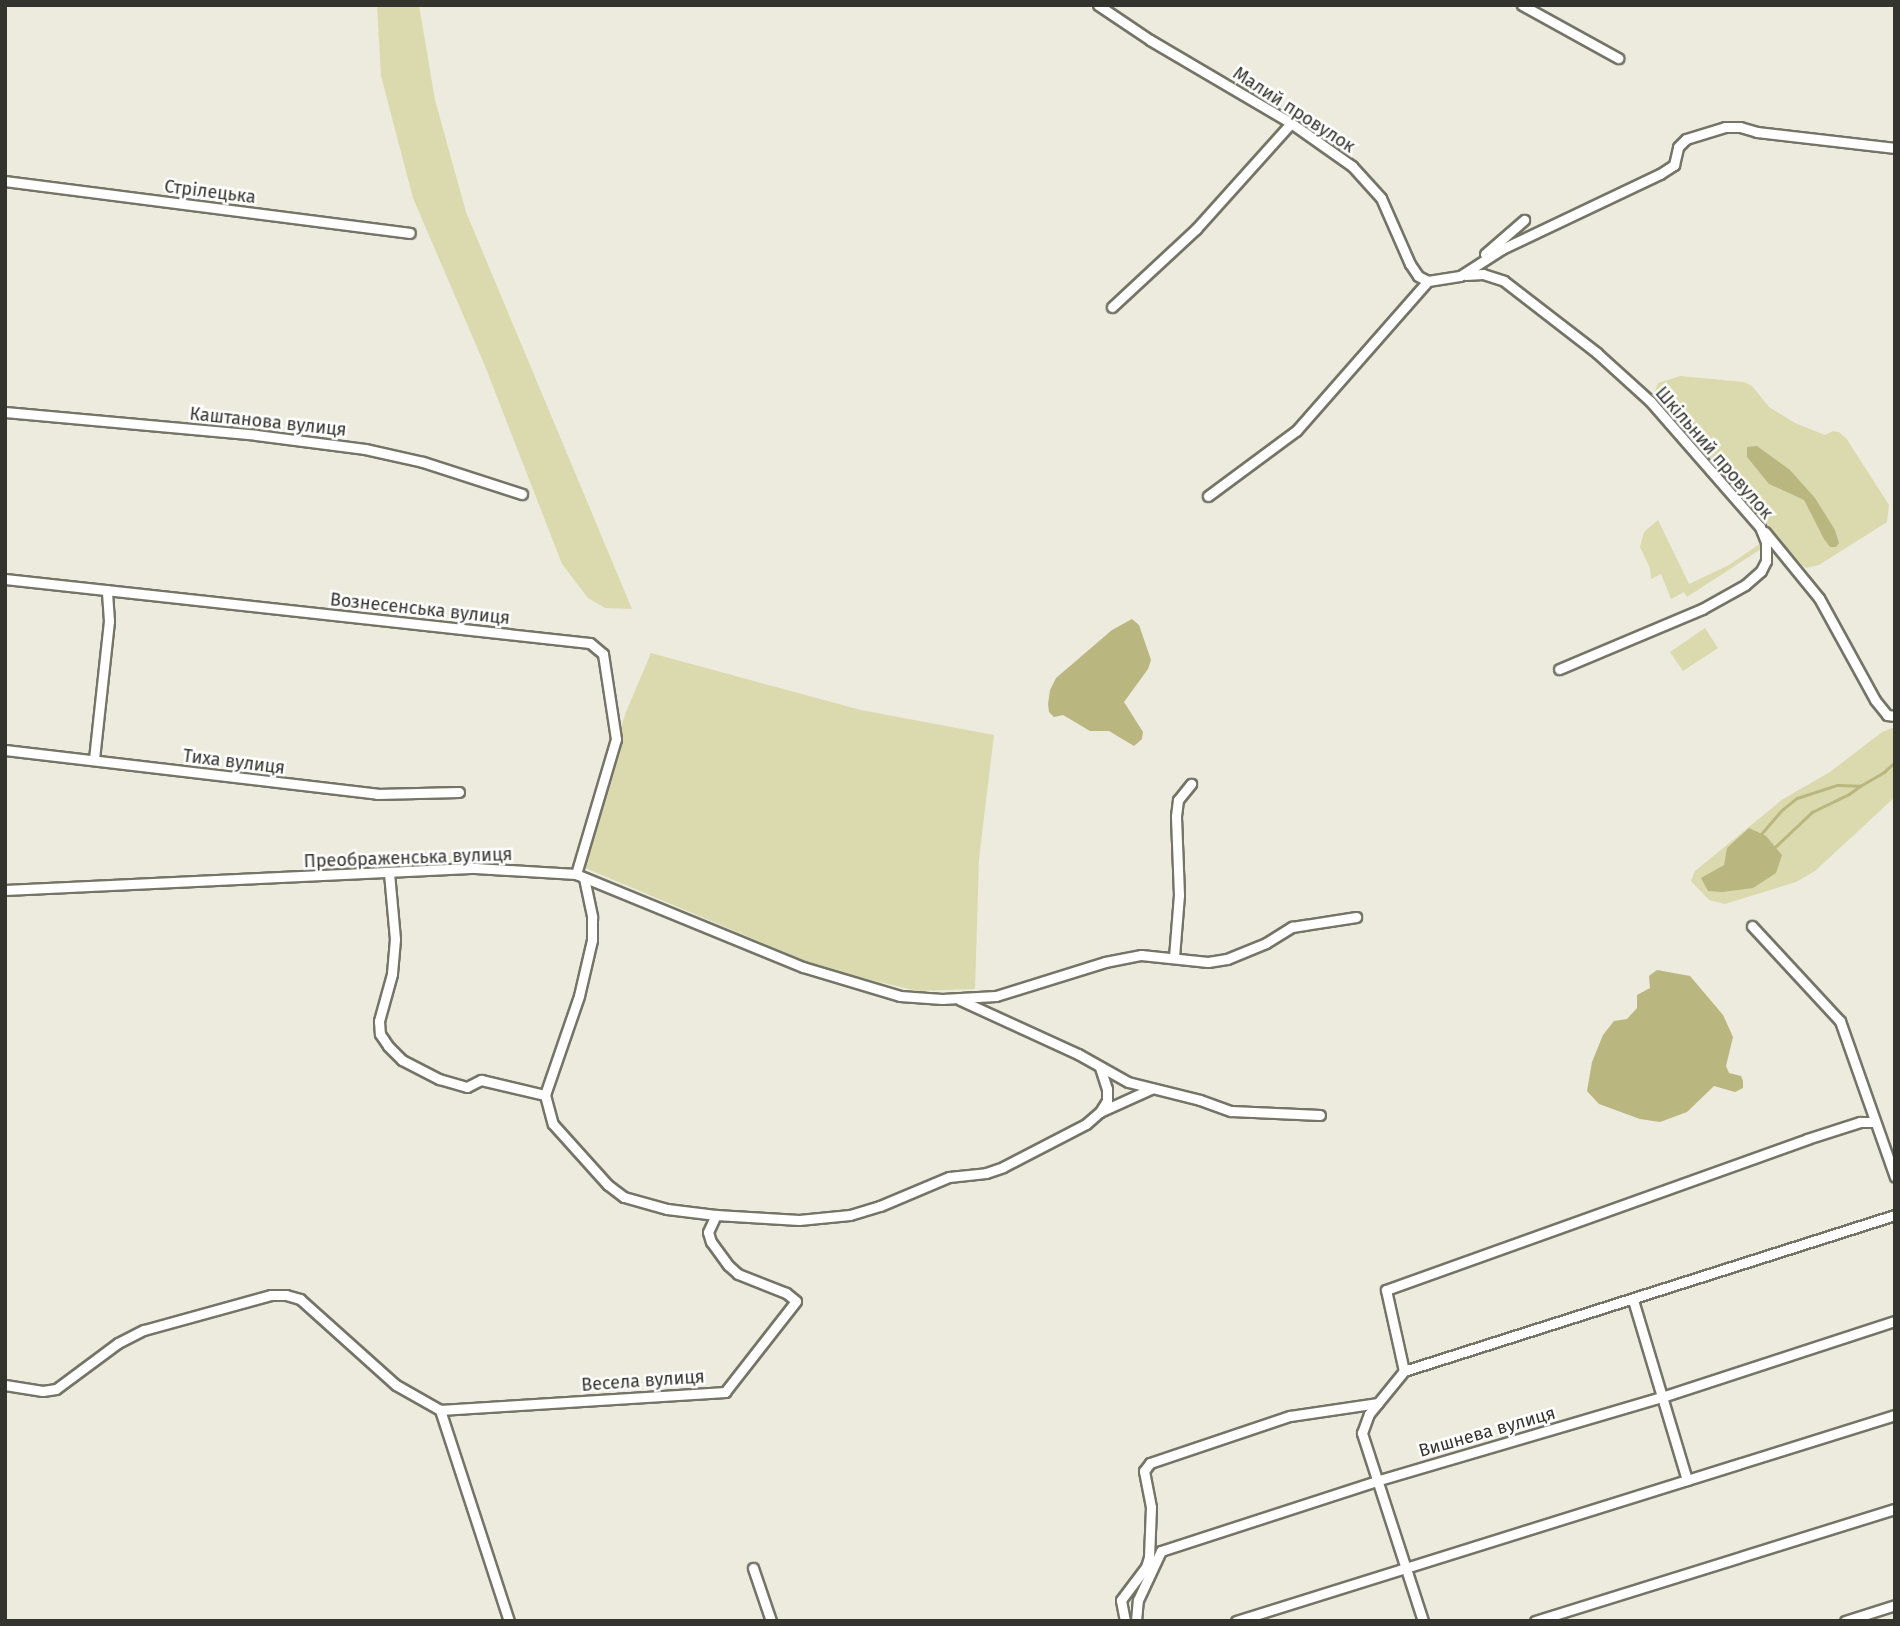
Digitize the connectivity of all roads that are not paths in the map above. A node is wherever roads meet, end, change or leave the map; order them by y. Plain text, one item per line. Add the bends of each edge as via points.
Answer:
1 (1098, 5) edge
2 (1522, 5) edge
3 (1618, 58) dead end
4 (1291, 123) junction
5 (1895, 148) edge
6 (5, 181) edge
7 (1524, 220) dead end
8 (411, 233) dead end
9 (1460, 276) junction
10 (1428, 281) junction
11 (1112, 307) dead end
12 (5, 412) edge
13 (522, 494) dead end
14 (1208, 496) dead end
15 (1760, 527) junction
16 (5, 579) edge
17 (107, 590) junction
18 (1559, 668) dead end
19 (1891, 716) edge
20 (5, 750) edge
21 (94, 759) junction
22 (1191, 784) dead end
23 (459, 792) dead end
24 (390, 873) junction
25 (580, 876) junction
26 (5, 890) edge
27 (1356, 917) dead end
28 (1752, 926) dead end
29 (1174, 957) junction
30 (958, 999) junction
31 (1100, 1068) junction
32 (1152, 1088) junction
33 (545, 1095) junction
34 (1100, 1112) junction
35 (1320, 1115) dead end
36 (1875, 1122) junction
37 (1895, 1175) edge
38 (1895, 1215) edge
39 (716, 1216) junction
40 (1633, 1300) junction
41 (1895, 1321) edge
42 (1404, 1371) junction
43 (5, 1385) edge
44 (1662, 1397) junction
45 (1378, 1403) junction
46 (440, 1410) junction
47 (1895, 1416) edge
48 (1687, 1480) junction
49 (1376, 1481) junction
50 (1895, 1510) edge
51 (1404, 1567) junction
52 (753, 1568) dead end
53 (1895, 1605) edge
54 (509, 1621) edge
55 (771, 1621) edge
56 (1125, 1621) edge
57 (1136, 1621) edge
58 (1236, 1621) edge
59 (1423, 1621) edge
60 (1535, 1621) edge
61 (1846, 1621) edge

1 - 4 street, Малий провулок
2 - 3 street
4 - 10 street, Малий провулок via 1371,183 1389,213 1409,264
4 - 11 street via 1196,229
5 - 9 street, Шкільний провулок via 1725,127 1686,139 1674,165 1660,174 1502,249
6 - 8 street, Стрілецька
7 - 9 street
9 - 10 street, Шкільний провулок
9 - 15 street, Шкільний провулок via 1483,274 1504,281 1597,353 1650,401
10 - 14 street via 1296,431
12 - 13 street, Каштанова вулиця via 365,449
15 - 18 street, Шкільний провулок via 1766,561 1745,585 1702,609
15 - 19 street via 1814,590 1869,691
16 - 17 street, Вознесенська вулиця
17 - 21 street via 109,621
17 - 25 street, Вознесенська вулиця via 590,643 603,654 616,738
20 - 21 street, Тиха вулиця
21 - 23 street, Тиха вулиця via 377,794
22 - 29 street via 1178,800 1176,816 1179,895
24 - 25 street, Преображенська вулиця via 475,869
24 - 26 street, Преображенська вулиця
24 - 33 street via 395,939 392,974 379,1021 388,1046 402,1060 439,1079 467,1087 481,1080
25 - 30 street, Преображенська вулиця via 862,987 900,996
25 - 33 street via 592,917 592,940 579,996
27 - 29 street, Преображенська вулиця via 1292,927 1227,959 1208,962
28 - 36 street via 1840,1021
29 - 30 street, Преображенська вулиця via 1141,955 1105,962 996,996
30 - 31 street, Преображенська вулиця
31 - 32 street, Преображенська вулиця
31 - 34 street via 1107,1101
32 - 34 street
32 - 35 street, Преображенська вулиця via 1231,1111
33 - 39 street via 552,1124 624,1197
34 - 39 street via 1086,1125 1003,1167 949,1177 850,1215 799,1220
36 - 37 street
36 - 42 street via 1860,1122 1807,1139 1386,1290
38 - 40 street
39 - 46 street, Весела вулиця via 708,1232 728,1265 796,1301 725,1392
40 - 42 street
40 - 44 street
41 - 44 street, Вишнева вулиця
42 - 45 street
43 - 46 street via 56,1389 118,1343 144,1330 271,1295 286,1295 300,1299 396,1385
44 - 48 street
44 - 49 street, Вишнева вулиця
45 - 49 street via 1362,1433
45 - 56 street via 1290,1416 1150,1463 1144,1471 1151,1507 1149,1557 1121,1600
46 - 54 street
47 - 48 street
48 - 51 street
49 - 51 street
49 - 57 street, Вишнева вулиця via 1161,1551 1138,1600
50 - 60 street
51 - 58 street
51 - 59 street
52 - 55 street
53 - 61 street

